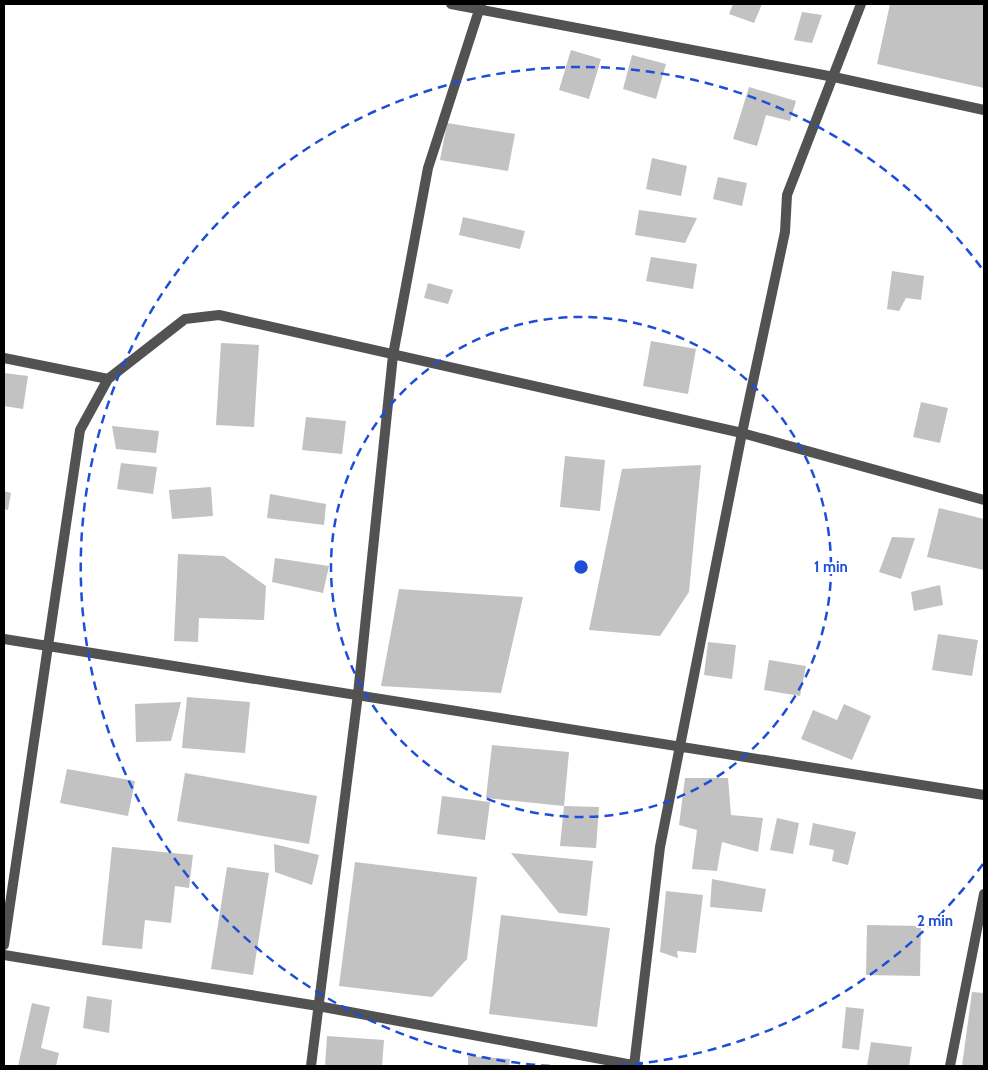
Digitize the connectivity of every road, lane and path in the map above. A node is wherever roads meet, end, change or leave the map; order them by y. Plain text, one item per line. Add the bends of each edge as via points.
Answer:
1 (451, 4) edge
2 (861, 4) edge
3 (480, 7) edge
4 (834, 76) junction
5 (984, 110) edge
6 (393, 355) junction
7 (4, 358) edge
8 (108, 379) junction
9 (742, 433) junction
10 (984, 500) edge
11 (4, 638) edge
12 (48, 646) junction
13 (358, 694) junction
14 (681, 745) junction
15 (984, 795) edge
16 (984, 894) edge
17 (4, 945) edge
18 (4, 954) edge
19 (318, 1006) junction
20 (312, 1066) edge
21 (635, 1066) edge
22 (950, 1066) edge

1 - 3 street
2 - 4 street
3 - 4 street
3 - 6 street via 428,168
4 - 5 street
4 - 9 street via 787,195 786,232
6 - 8 street via 219,315 185,319
6 - 9 street
6 - 13 street
7 - 8 street
8 - 12 street via 80,430
9 - 10 street
9 - 14 street
11 - 12 street
12 - 13 street
12 - 17 street
13 - 14 street
13 - 19 street
14 - 15 street
14 - 21 street via 660,847
16 - 22 street
18 - 19 street
19 - 20 street
19 - 21 street

